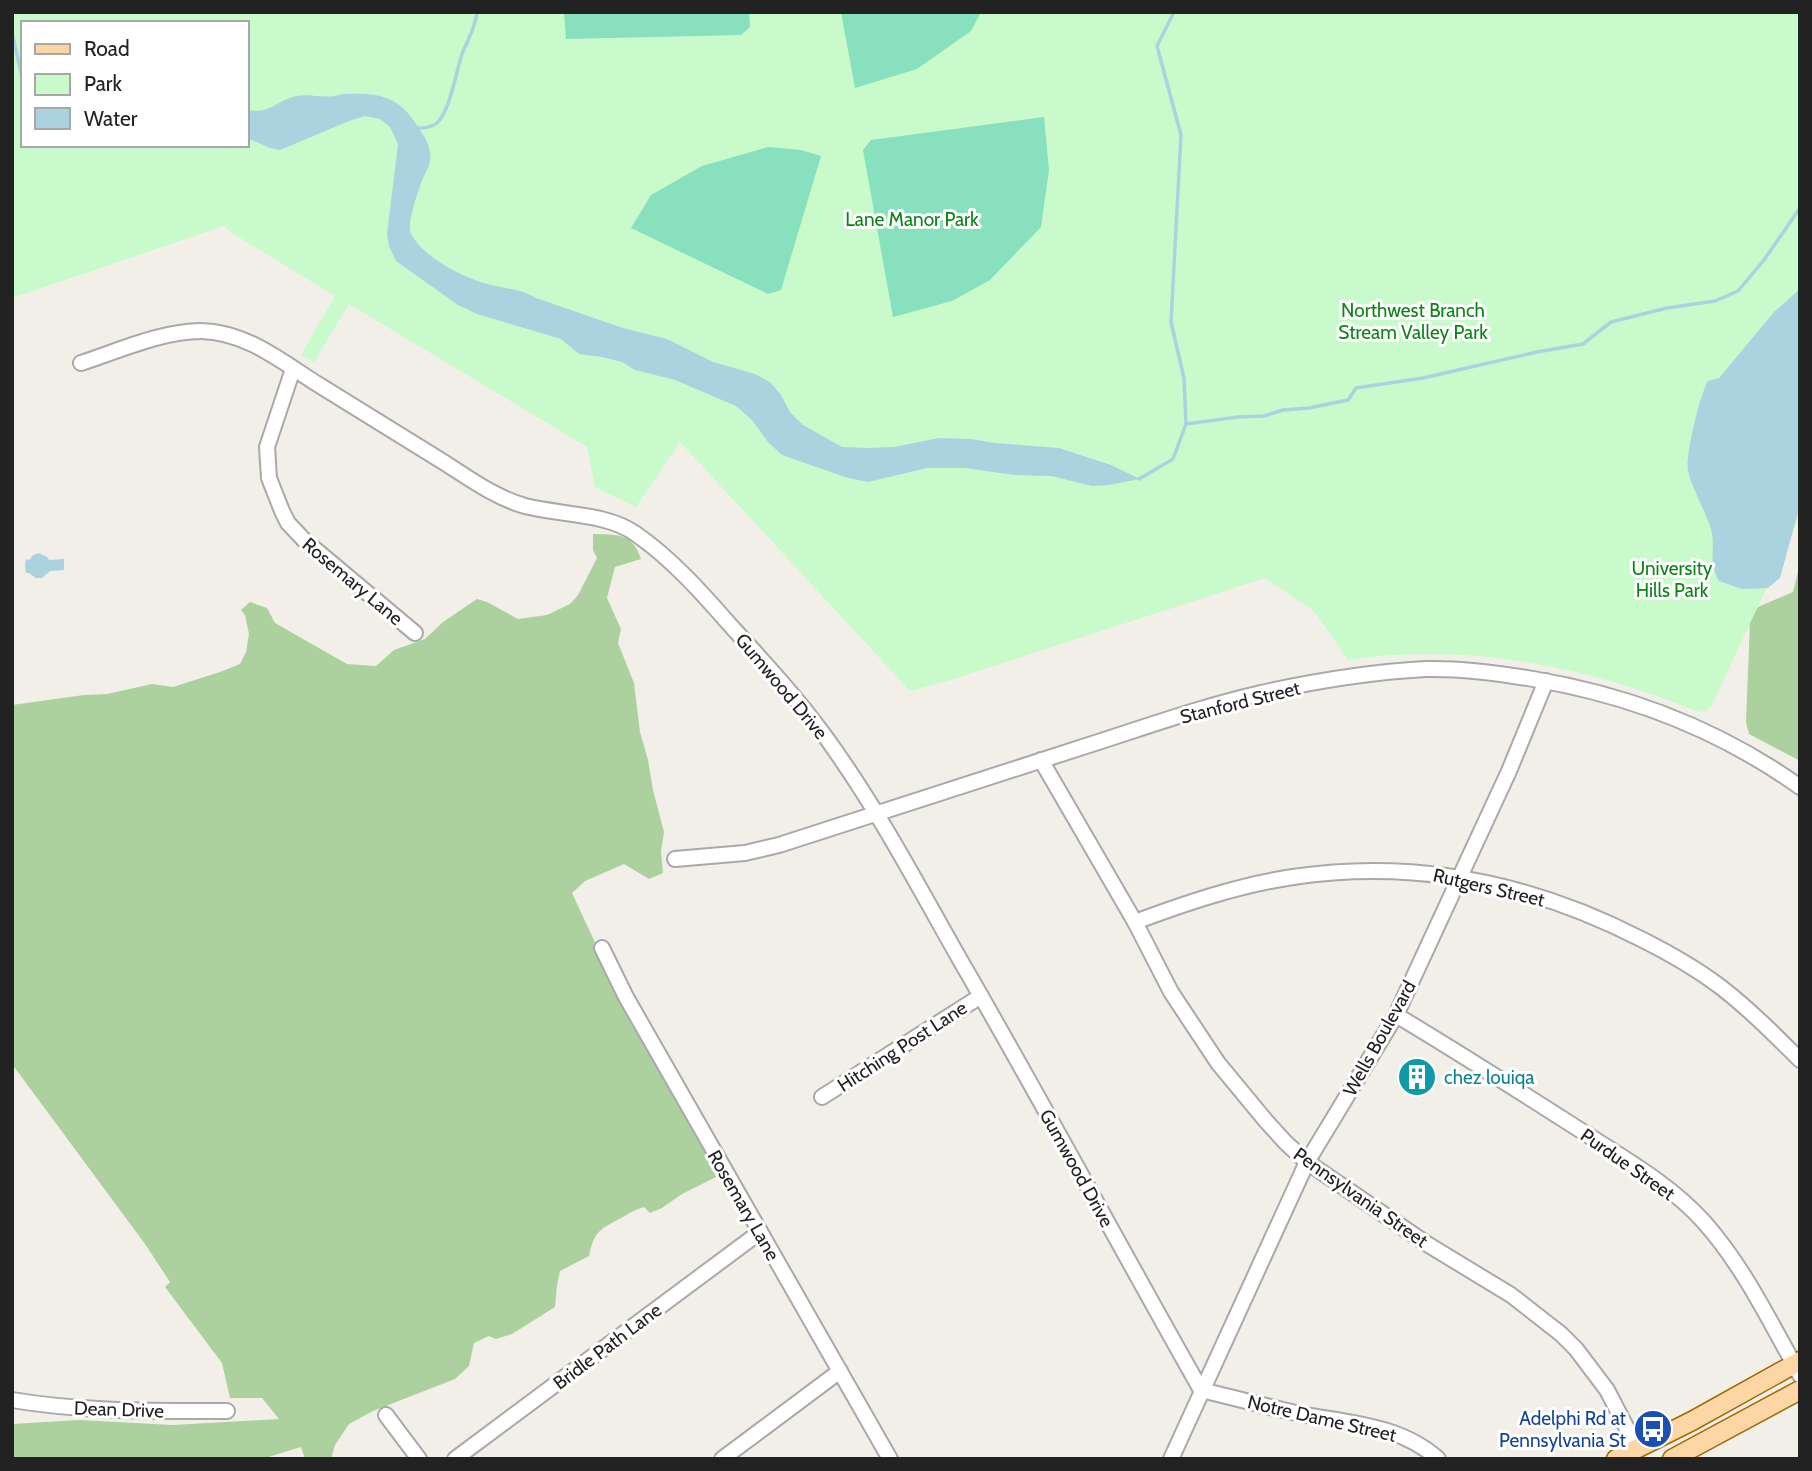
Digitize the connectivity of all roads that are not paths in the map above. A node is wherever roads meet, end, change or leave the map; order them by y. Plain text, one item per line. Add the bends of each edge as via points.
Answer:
1 (81, 363) dead end
2 (293, 369) junction
3 (415, 633) dead end
4 (1546, 681) junction
5 (1041, 760) junction
6 (1800, 787) edge
7 (876, 814) junction
8 (675, 859) dead end
9 (1461, 878) junction
10 (1135, 922) junction
11 (602, 948) dead end
12 (981, 996) junction
13 (1395, 1015) junction
14 (1800, 1060) edge
15 (822, 1097) dead end
16 (1307, 1162) junction
17 (760, 1232) junction
18 (1798, 1367) edge
19 (840, 1371) junction
20 (1201, 1390) junction
21 (1800, 1390) edge
22 (12, 1400) edge
23 (227, 1411) dead end
24 (386, 1415) dead end
25 (1637, 1448) junction
26 (419, 1459) edge
27 (455, 1459) edge
28 (722, 1459) edge
29 (890, 1459) edge
30 (1171, 1459) edge
31 (1438, 1459) edge
32 (1616, 1459) edge
33 (1672, 1459) edge

1 - 2 street, Gumwood Drive via 153,340 204,331 251,343
2 - 3 street, Rosemary Lane via 267,447 270,478 282,511 294,531
2 - 7 street, Gumwood Drive via 508,500 615,523 637,535 710,602 803,706
4 - 5 street, Stanford Street via 1447,670 1341,678 1219,704
4 - 6 street, Stanford Street via 1624,700 1690,724
4 - 9 street, Wells Boulevard
5 - 7 street, Stanford Street
5 - 10 street, Pennsylvania Street
7 - 8 street, Stanford Street via 761,850
7 - 12 street, Gumwood Drive
9 - 10 street, Rutgers Street via 1376,871 1293,877
9 - 13 street, Wells Boulevard
9 - 14 street, Rutgers Street via 1576,909 1664,951 1722,988
10 - 16 street, Pennsylvania Street via 1171,992 1218,1063
11 - 17 street, Rosemary Lane
12 - 15 street, Hitching Post Lane
12 - 20 street, Gumwood Drive
13 - 16 street, Wells Boulevard
13 - 18 street, Purdue Street via 1626,1160 1684,1202 1738,1267
16 - 20 street, Wells Boulevard
16 - 25 street, Pennsylvania Street via 1546,1321 1576,1349 1607,1390
17 - 19 street, Rosemary Lane
17 - 27 street, Bridle Path Lane
18 - 25 main road
19 - 28 street
19 - 29 street, Rosemary Lane
20 - 30 street, Wells Boulevard
20 - 31 street, Notre Dame Street via 1387,1430
21 - 33 main road
22 - 23 street, Dean Drive via 68,1407
24 - 26 street
25 - 32 main road

